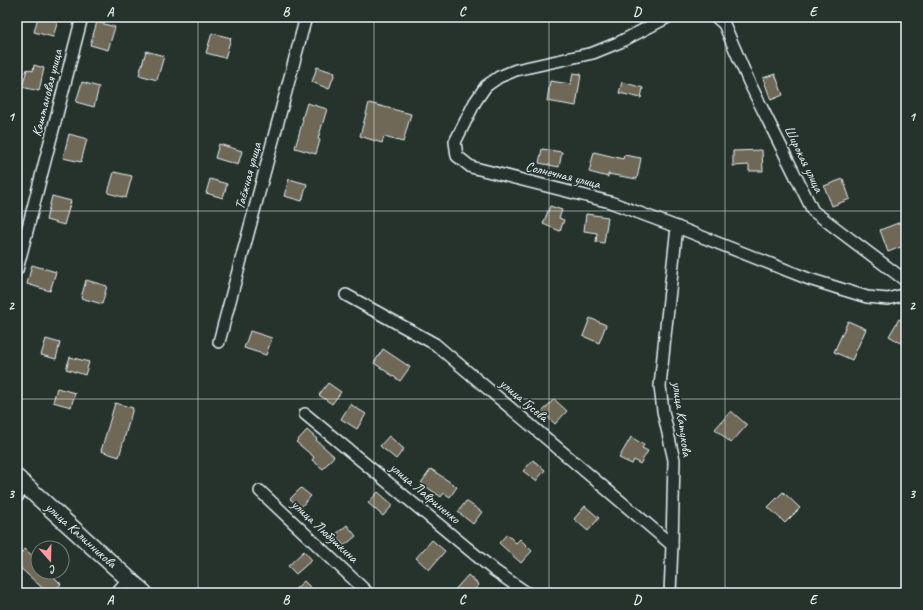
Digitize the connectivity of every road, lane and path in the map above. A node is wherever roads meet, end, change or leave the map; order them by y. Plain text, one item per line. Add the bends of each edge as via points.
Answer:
1 (82, 17) edge
2 (306, 17) edge
3 (668, 17) edge
4 (716, 17) edge
5 (677, 226) junction
6 (17, 270) edge
7 (906, 281) edge
8 (906, 294) edge
9 (346, 295) dead end
10 (219, 342) dead end
11 (306, 414) dead end
12 (20, 487) edge
13 (260, 491) dead end
14 (672, 545) junction
15 (129, 579) junction
16 (116, 593) edge
17 (144, 593) edge
18 (368, 593) edge
19 (527, 593) edge
20 (670, 593) edge

1 - 6 street, Каштановая улица
2 - 10 street, Таёжная улица
3 - 5 street, Солнечная улица via 593,53 516,70 499,77 486,86 475,102 455,142 457,156 471,167 610,202
4 - 7 street, Широкая улица via 724,24 749,82 813,211
5 - 8 street, Солнечная улица via 809,279 867,297 888,300
5 - 14 street, улица Катукова via 660,386 674,460
9 - 14 street, улица Гусева via 435,344
11 - 19 street, улица Лавриненко via 495,571
12 - 15 main road, улица Калинникова
13 - 18 street, улица Любушкина
14 - 20 street, улица Катукова
15 - 16 street
15 - 17 main road, улица Калинникова

